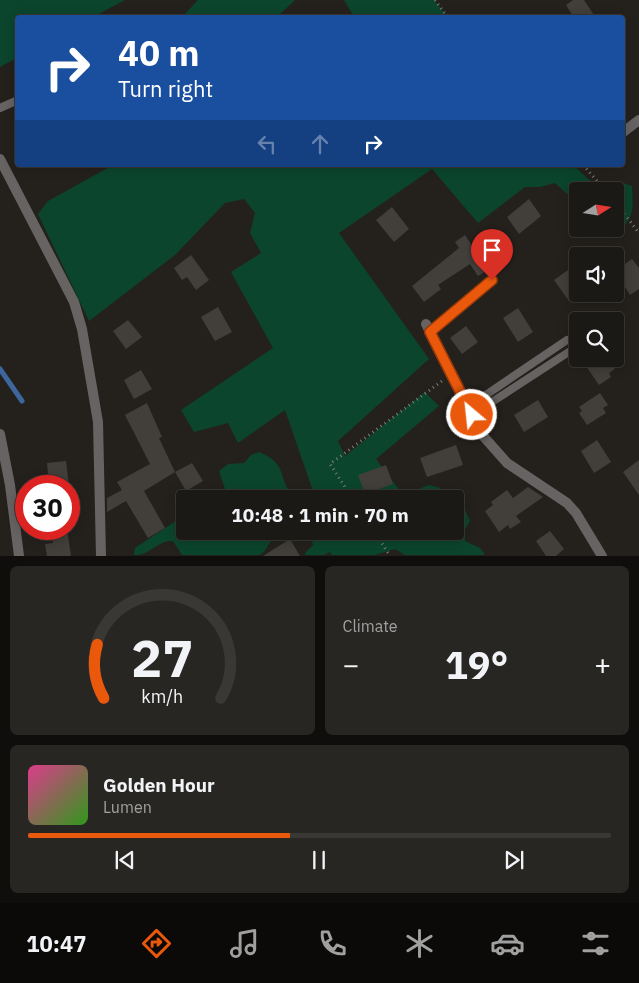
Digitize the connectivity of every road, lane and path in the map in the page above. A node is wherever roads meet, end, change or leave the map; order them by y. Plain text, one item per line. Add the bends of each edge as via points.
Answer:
1 (435, 0) edge
2 (446, 15) edge
3 (15, 101) edge
4 (0, 108) edge
5 (639, 120) edge
6 (625, 131) edge
7 (0, 159) edge
8 (585, 167) edge
9 (597, 182) edge
10 (624, 214) edge
11 (639, 233) edge
12 (492, 280) dead end
13 (428, 328) joint
14 (567, 340) dead end
15 (569, 351) edge
16 (451, 374) junction
17 (470, 411) junction
18 (0, 434) edge
19 (347, 490) edge
20 (380, 540) edge
21 (19, 556) edge
22 (101, 556) edge
23 (390, 556) edge
24 (602, 556) edge

1 - 2 path
3 - 4 lane
5 - 6 street
7 - 22 street via 74,302 82,329 98,422
8 - 9 path
10 - 11 path
12 - 13 lane
13 - 16 street
14 - 17 lane
15 - 17 lane
16 - 17 street
16 - 19 path via 330,464
17 - 24 street via 484,437 507,463 553,493 576,513
18 - 21 street
20 - 23 path

